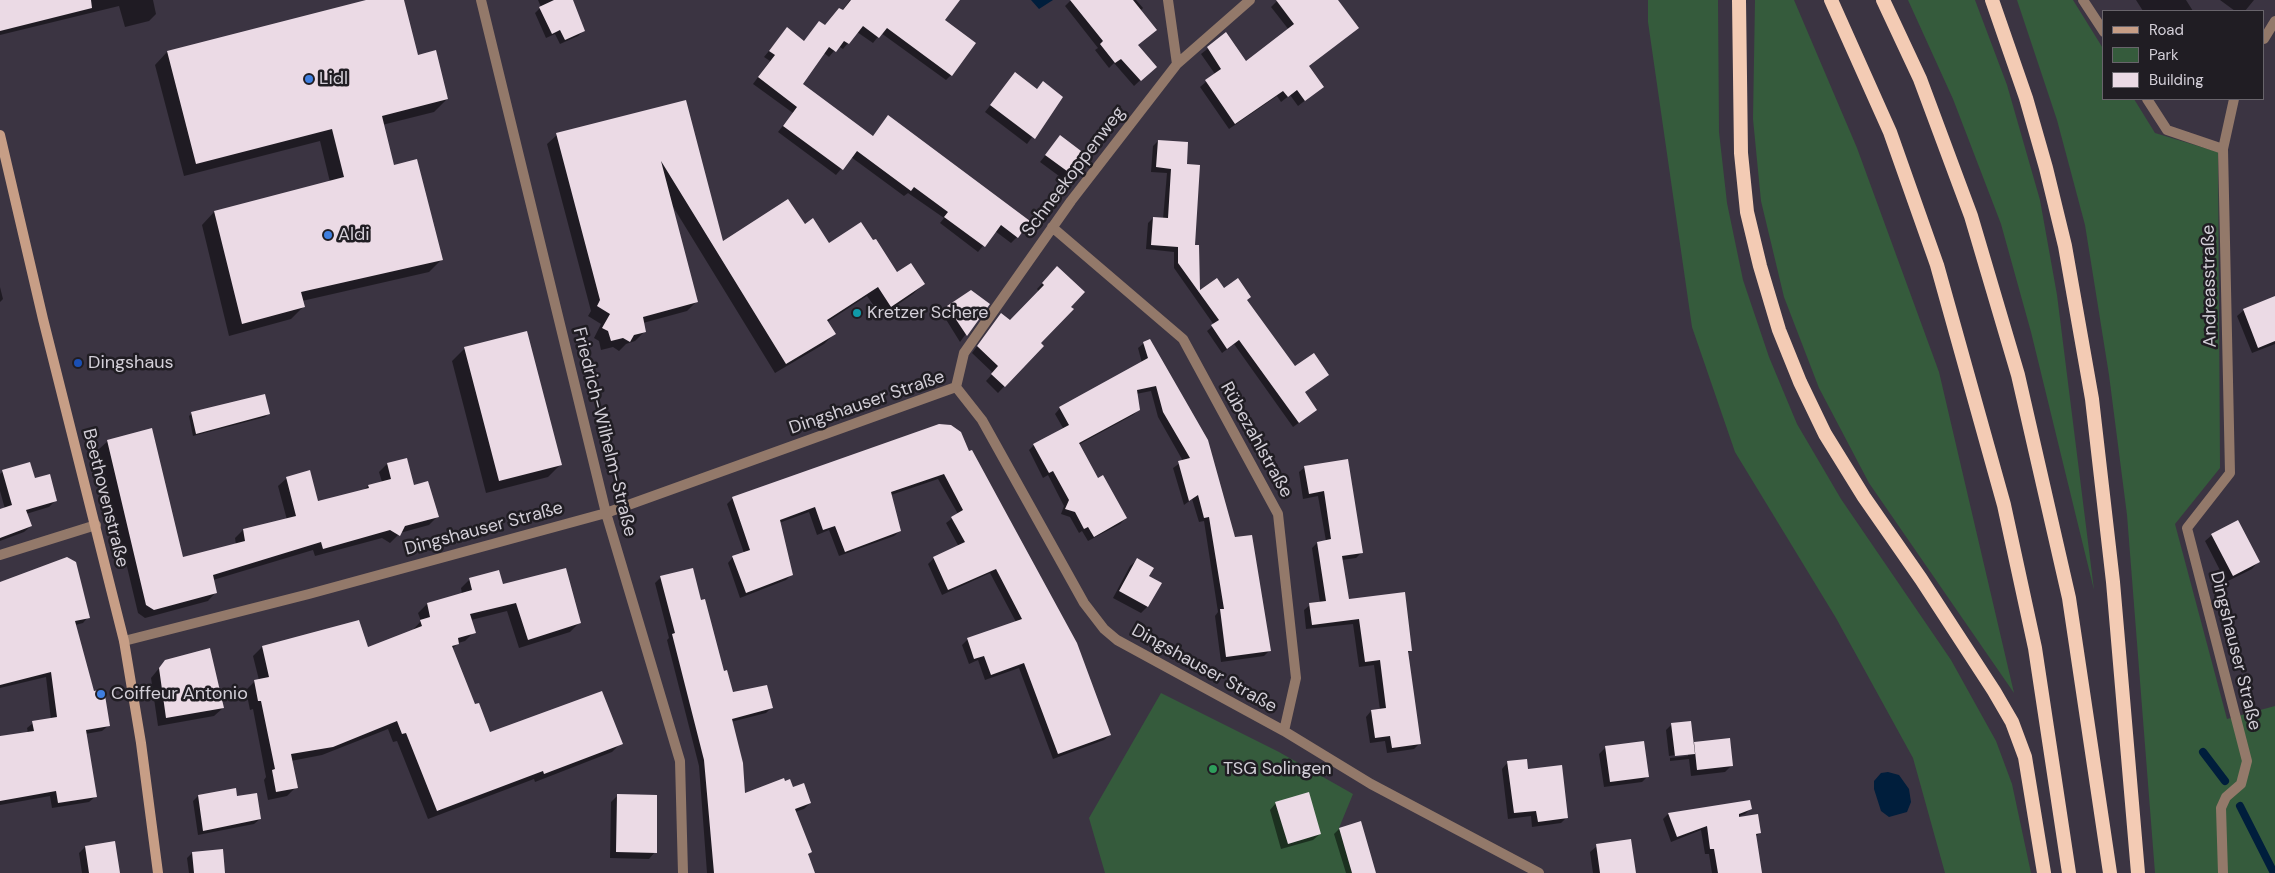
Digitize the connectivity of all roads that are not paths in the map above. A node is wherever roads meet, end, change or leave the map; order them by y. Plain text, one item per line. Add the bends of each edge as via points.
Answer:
1 (481, 0) edge
2 (1168, 0) edge
3 (1250, 0) edge
4 (1739, 0) edge
5 (1831, 0) edge
6 (1883, 0) edge
7 (1992, 0) edge
8 (2083, 0) edge
9 (2275, 21) edge
10 (2102, 29) edge
11 (2265, 37) edge
12 (1177, 64) junction
13 (2147, 100) edge
14 (2234, 100) edge
15 (0, 135) edge
16 (2223, 149) junction
17 (1052, 227) junction
18 (956, 388) junction
19 (2230, 473) joint
20 (606, 513) junction
21 (96, 525) junction
22 (0, 555) edge
23 (124, 640) junction
24 (1284, 731) junction
25 (158, 873) edge
26 (683, 873) edge
27 (1538, 873) edge
28 (2044, 873) edge
29 (2069, 873) edge
30 (2110, 873) edge
31 (2138, 873) edge
32 (2222, 873) edge

1 - 20 street, Friedrich-Wilhelm-Straße
2 - 12 street
3 - 12 street, Schneekoppenweg
4 - 28 highway via 1741,153 1747,212 1779,330 1825,434 2012,722 2025,757
5 - 29 highway via 1890,132 1937,265 2004,505 2035,648
6 - 30 highway via 1920,79 1972,216 2018,375 2069,598
7 - 31 highway via 2046,168 2065,246 2092,399 2113,582
8 - 10 street
9 - 11 street
12 - 17 street, Schneekoppenweg
13 - 16 street via 2167,130
14 - 16 street, Andreasstraße
15 - 21 main road, Beethovenstraße
16 - 19 street, Andreasstraße
17 - 18 street, Schneekoppenweg via 964,353
17 - 24 street, Rübezahlstraße via 1183,339 1278,514 1296,678
18 - 20 street, Dingshauser Straße
18 - 24 street, Dingshauser Straße via 982,420 1084,603 1104,629 1131,650
19 - 32 street, Dingshauser Straße via 2187,528 2247,761 2241,784 2226,797 2221,808
20 - 23 street, Dingshauser Straße via 309,594
20 - 26 street, Friedrich-Wilhelm-Straße via 680,761
21 - 22 street
21 - 23 main road, Beethovenstraße
23 - 25 main road, Beethovenstraße
24 - 27 street, Dingshauser Straße via 1371,784

